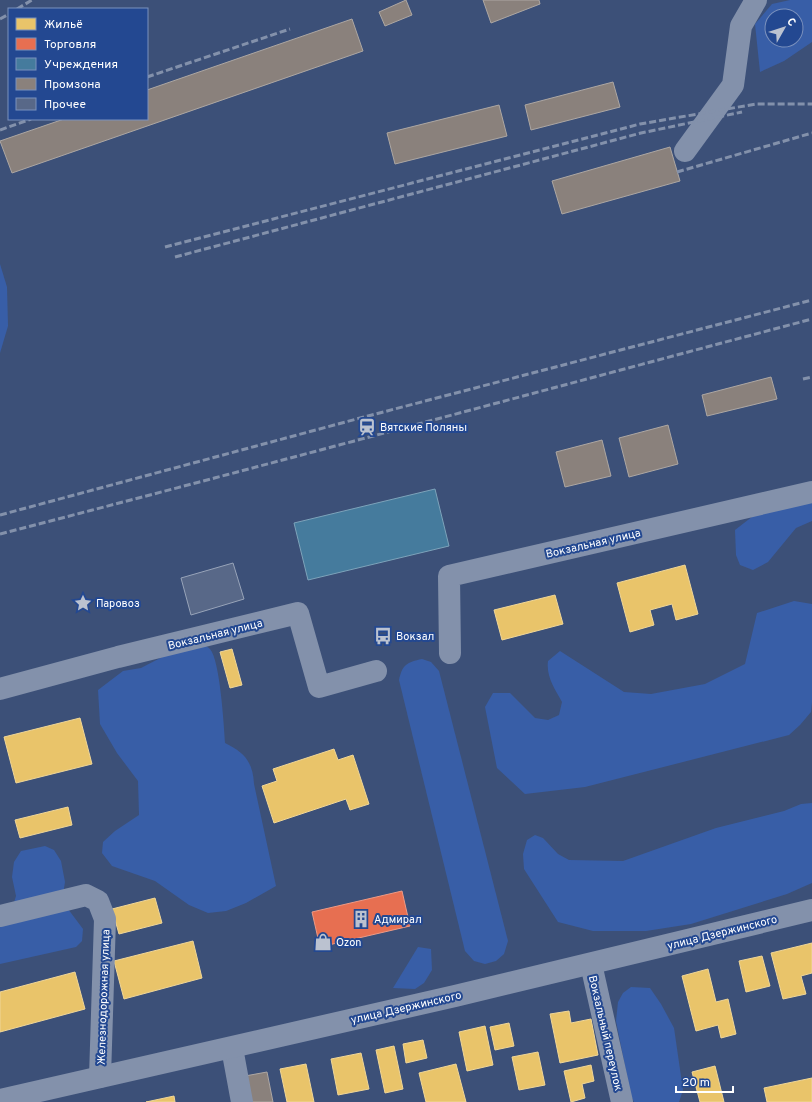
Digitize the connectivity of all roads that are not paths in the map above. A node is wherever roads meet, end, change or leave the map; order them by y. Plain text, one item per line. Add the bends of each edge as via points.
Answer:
1 (756, 0) edge
2 (685, 150) dead end
3 (812, 492) edge
4 (450, 653) dead end
5 (376, 671) dead end
6 (0, 689) edge
7 (812, 910) edge
8 (0, 916) edge
9 (591, 964) junction
10 (232, 1048) junction
11 (100, 1077) junction
12 (0, 1100) edge
13 (242, 1102) edge
14 (622, 1102) edge

1 - 2 street via 741,26 733,85
3 - 4 street, Вокзальная улица via 449,576
5 - 6 street, Вокзальная улица via 319,687 298,613
7 - 9 street, улица Дзержинского
8 - 11 street, Железнодорожная улица via 86,895 98,901 105,919
9 - 10 street, улица Дзержинского
9 - 14 street, Вокзальный переулок
10 - 11 street, улица Дзержинского
10 - 13 street
11 - 12 street, улица Дзержинского

